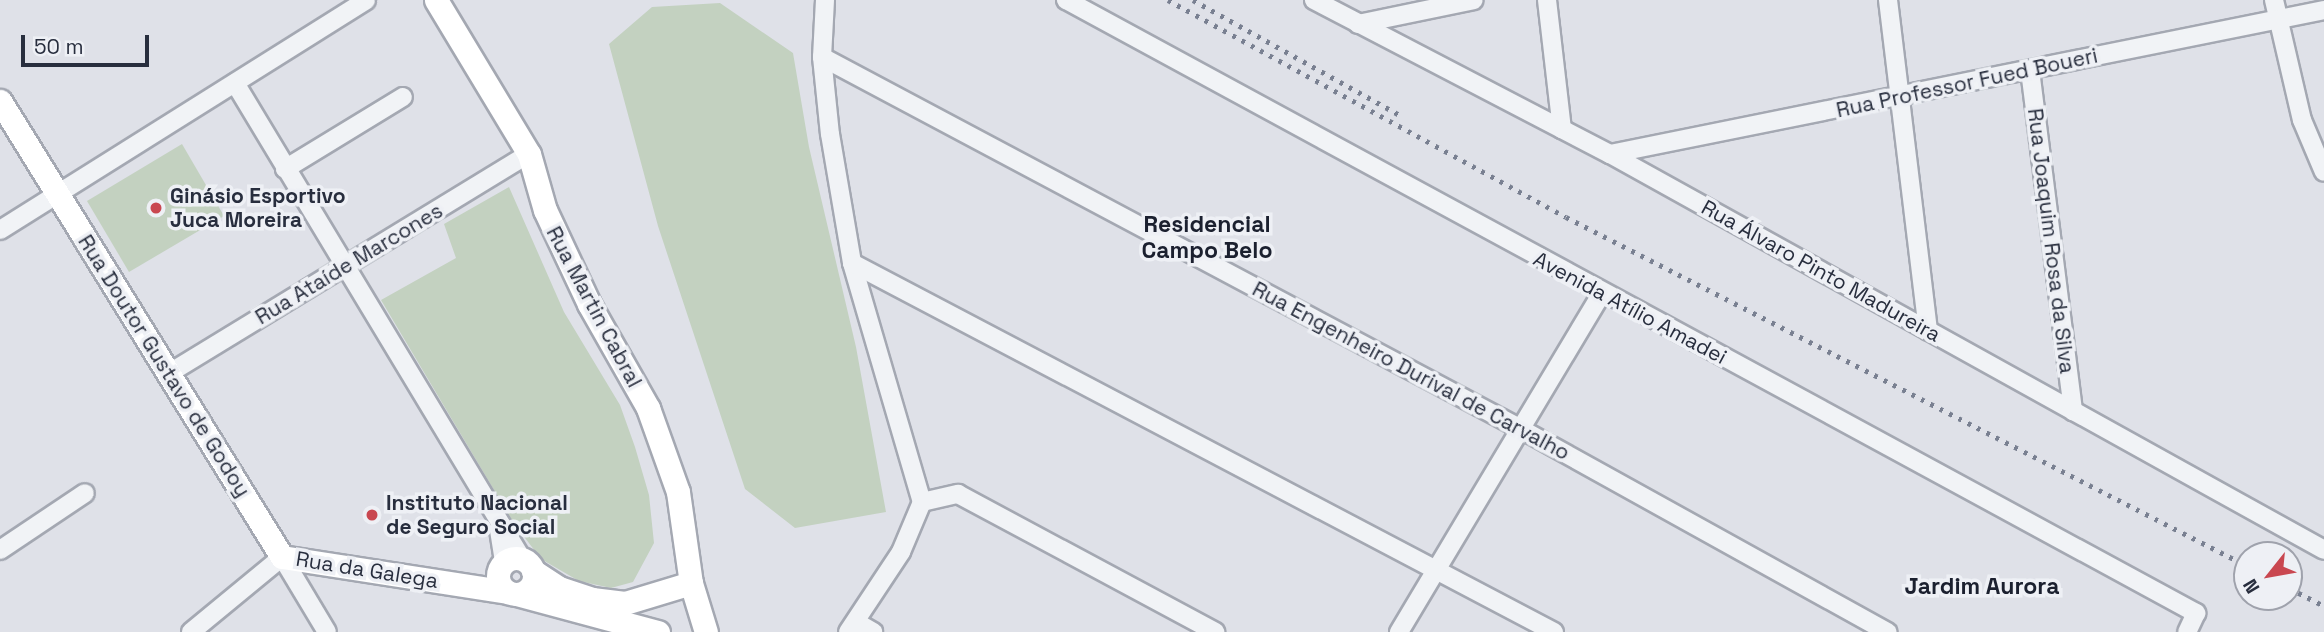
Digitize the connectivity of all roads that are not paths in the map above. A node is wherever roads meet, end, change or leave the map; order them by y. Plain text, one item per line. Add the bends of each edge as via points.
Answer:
1 (366, 0) edge
2 (436, 0) edge
3 (825, 0) edge
4 (1066, 0) edge
5 (1314, 0) edge
6 (1474, 0) edge
7 (1547, 0) edge
8 (1888, 0) edge
9 (2274, 0) edge
10 (2324, 10) edge
11 (2278, 19) junction
12 (1358, 24) junction
13 (822, 57) junction
14 (2030, 70) junction
15 (235, 83) junction
16 (403, 97) dead end
17 (1899, 98) junction
18 (0, 101) edge
19 (1562, 129) junction
20 (529, 154) junction
21 (1610, 154) junction
22 (285, 169) junction
23 (2324, 172) edge
24 (57, 194) junction
25 (0, 230) edge
26 (852, 262) junction
27 (344, 268) junction
28 (1602, 293) junction
29 (1928, 331) junction
30 (168, 374) junction
31 (2073, 411) junction
32 (1521, 429) junction
33 (85, 493) dead end
34 (922, 502) junction
35 (0, 550) edge
36 (2324, 550) edge
37 (282, 557) junction
38 (1436, 568) junction
39 (514, 575) junction
40 (691, 583) junction
41 (657, 596) junction
42 (852, 627) edge
43 (655, 630) edge
44 (705, 631) edge
45 (191, 632) edge
46 (327, 632) edge
47 (873, 632) edge
48 (1215, 632) edge
49 (1399, 632) edge
50 (1554, 632) edge
51 (1887, 632) edge
52 (2187, 632) edge

1 - 15 street
2 - 20 main road, Rua Martin Cabral
3 - 13 street
4 - 28 street, Avenida Atílio Amadei
5 - 12 street, Rua Álvaro Pinto Madureira
6 - 12 street
7 - 19 street
8 - 17 street
9 - 11 street
10 - 11 street, Rua Professor Fued Boueri
11 - 14 street, Rua Professor Fued Boueri
11 - 23 street via 2302,120
12 - 19 street, Rua Álvaro Pinto Madureira
13 - 26 street
13 - 32 street, Rua Engenheiro Durival de Carvalho
14 - 17 street, Rua Professor Fued Boueri
14 - 31 street, Rua Joaquim Rosa da Silva
15 - 22 street
15 - 24 street
16 - 22 street
17 - 21 street, Rua Professor Fued Boueri
17 - 29 street
18 - 24 main road, Rua Doutor Gustavo de Godoy
19 - 21 street, Rua Álvaro Pinto Madureira
20 - 27 street, Rua Ataíde Marcones
20 - 40 main road, Rua Martin Cabral via 550,222 589,304 648,408 678,492
21 - 29 street, Rua Álvaro Pinto Madureira
22 - 27 street
24 - 25 street
24 - 30 main road, Rua Doutor Gustavo de Godoy
26 - 34 street
26 - 38 street
27 - 30 street, Rua Ataíde Marcones
27 - 39 street via 492,510
28 - 32 street
28 - 52 street, Avenida Atílio Amadei via 2196,613
29 - 31 street, Rua Álvaro Pinto Madureira
30 - 37 main road, Rua Doutor Gustavo de Godoy
31 - 36 street, Rua Álvaro Pinto Madureira
32 - 38 street
32 - 51 street, Rua Engenheiro Durival de Carvalho
33 - 35 street
34 - 42 street via 901,552
34 - 48 street via 958,494
37 - 39 main road, Rua da Galega via 452,584
37 - 45 street
37 - 46 street, Rua Doutor Gustavo de Godoy
38 - 49 street
38 - 50 street
39 - 41 main road, Rua da Galega via 592,600 625,603
39 - 43 main road, Rua da Galega
40 - 41 main road, Rua da Galega
40 - 44 main road, Rua Martin Cabral
41 - 43 main road via 650,608
42 - 47 street

